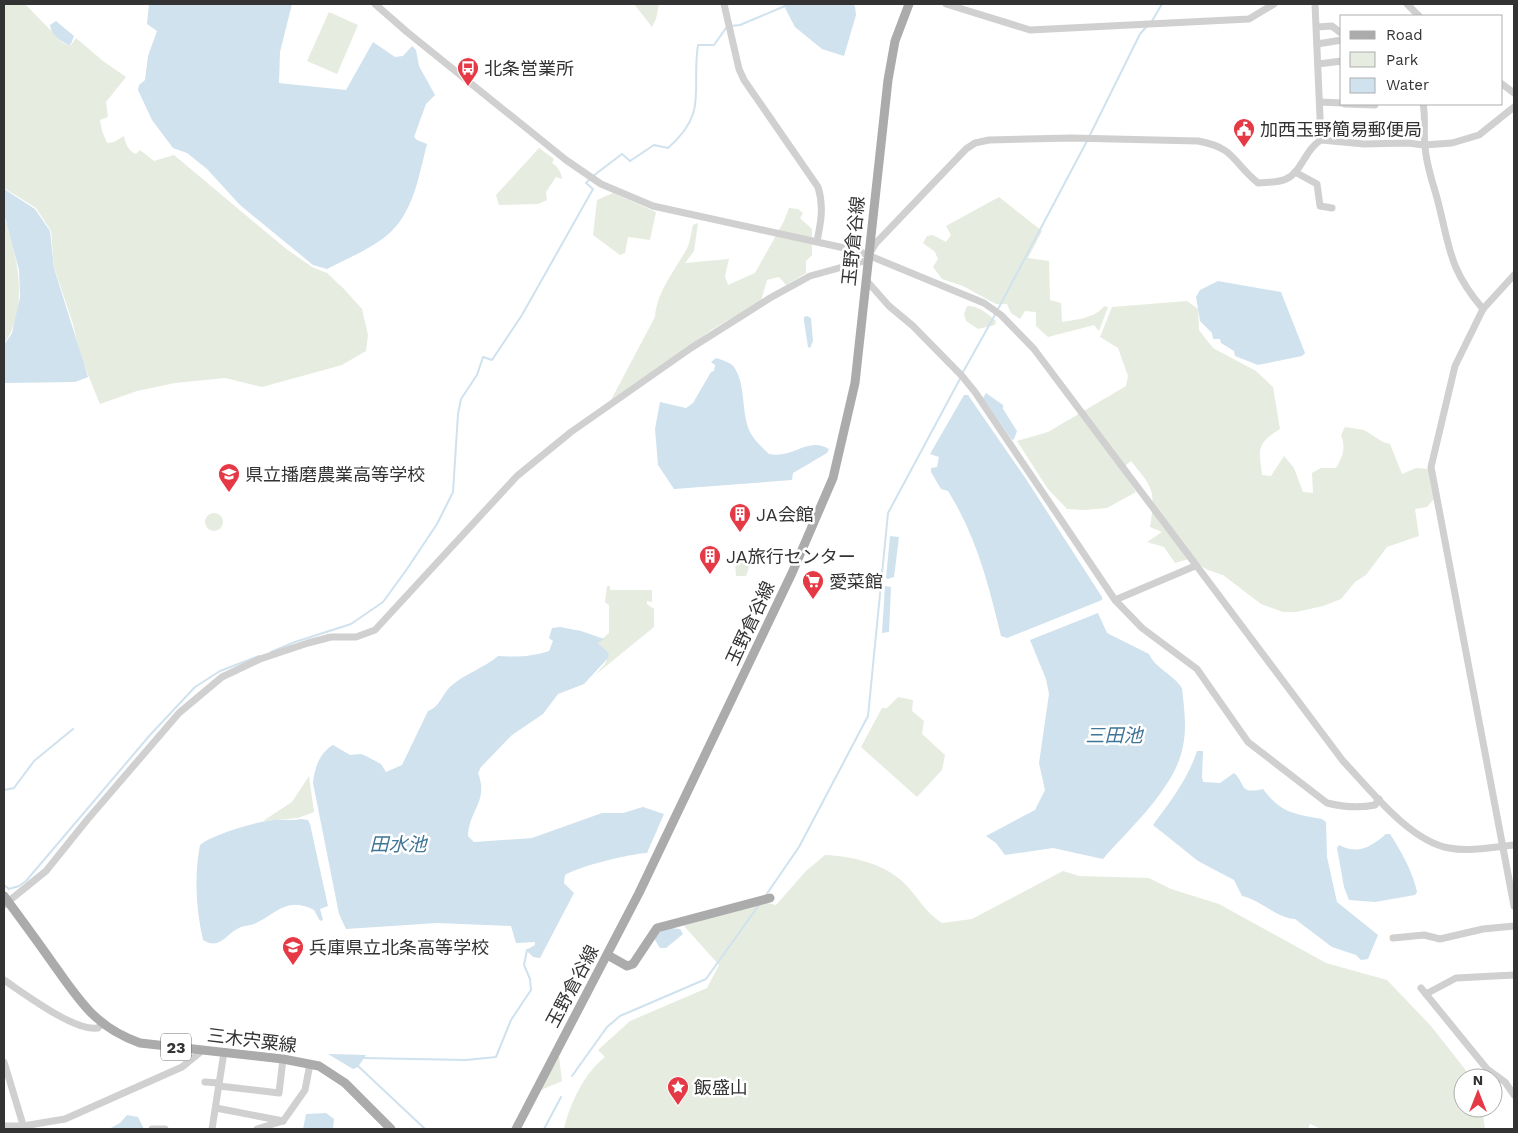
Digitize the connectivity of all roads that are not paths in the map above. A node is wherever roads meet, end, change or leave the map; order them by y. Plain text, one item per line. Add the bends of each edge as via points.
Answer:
1 (375, 4) edge
2 (724, 4) edge
3 (909, 4) edge
4 (946, 4) edge
5 (1274, 4) edge
6 (1315, 4) edge
7 (1407, 4) edge
8 (1418, 15) edge
9 (1317, 28) junction
10 (1340, 32) edge
11 (1340, 40) edge
12 (1318, 44) junction
13 (1340, 61) edge
14 (1318, 64) junction
15 (1503, 85) edge
16 (1514, 93) edge
17 (1320, 102) junction
18 (1340, 103) edge
19 (1423, 105) edge
20 (1514, 107) edge
21 (1321, 140) junction
22 (1424, 145) junction
23 (1295, 172) junction
24 (1332, 208) dead end
25 (817, 241) junction
26 (868, 258) junction
27 (1514, 275) edge
28 (866, 279) junction
29 (1483, 309) junction
30 (1195, 566) junction
31 (1115, 600) junction
32 (1379, 799) junction
33 (1514, 845) edge
34 (1502, 846) junction
35 (770, 898) dead end
36 (5, 901) edge
37 (1514, 906) edge
38 (1514, 926) edge
39 (1393, 938) dead end
40 (611, 957) dead end
41 (1514, 974) edge
42 (4, 980) edge
43 (102, 1024) junction
44 (203, 1050) junction
45 (224, 1052) junction
46 (284, 1059) junction
47 (4, 1062) edge
48 (310, 1064) junction
49 (205, 1082) dead end
50 (219, 1084) junction
51 (1514, 1096) edge
52 (216, 1108) junction
53 (58, 1120) junction
54 (283, 1121) junction
55 (4, 1126) edge
56 (24, 1128) edge
57 (61, 1129) edge
58 (152, 1129) edge
59 (165, 1129) edge
60 (212, 1129) edge
61 (258, 1129) edge
62 (391, 1129) edge
63 (516, 1129) edge

1 - 25 street via 566,160 601,184 652,206
2 - 25 street via 744,80 818,187 822,212
3 - 26 main road, 玉野倉谷線 via 895,42 888,80
4 - 5 street via 1030,30 1249,18
6 - 9 street
7 - 8 street
9 - 10 street via 1332,26
9 - 12 street
11 - 12 street
12 - 14 street
13 - 14 street
14 - 17 street
15 - 16 street
17 - 18 street
17 - 21 street
19 - 22 street
20 - 22 street via 1480,135 1452,143
21 - 22 street
21 - 23 street via 1312,147
22 - 29 street via 1450,258 1458,277
23 - 24 street via 1316,184 1320,206
23 - 26 street via 1286,180 1258,183 1227,150 1198,141 989,140 966,149 876,244
25 - 26 street via 858,251
26 - 28 main road, 玉野倉谷線
26 - 30 street via 946,286 984,303 1001,315 1034,349
26 - 36 street via 810,276 770,298 691,348 571,432 516,476 375,630 356,637 331,637 308,643 260,659 222,677 179,713 46,871
27 - 29 street
28 - 31 street via 888,306 971,387
28 - 63 main road, 玉野倉谷線 via 852,399 839,459 825,500 639,893
29 - 34 street via 1455,366 1431,467
30 - 31 street
30 - 32 street via 1344,761
31 - 32 street via 1142,628 1197,669 1248,742 1316,795 1327,803 1340,806 1375,805
32 - 34 street via 1410,829 1440,846 1462,850
33 - 34 street
34 - 37 street
35 - 40 main road via 657,928 633,964 628,966
36 - 43 main road, 三木宍粟線 / 23 via 76,998
38 - 39 street via 1440,939 1424,936
41 - 51 street via 1456,978 1424,991 1487,1069 1505,1082
42 - 43 street via 90,1030
43 - 44 main road, 三木宍粟線 / 23 via 140,1043
44 - 45 main road, 三木宍粟線 / 23
44 - 53 street via 182,1067
45 - 46 main road, 三木宍粟線 / 23
45 - 50 street
46 - 48 main road, 三木宍粟線 / 23
46 - 50 street via 279,1094
47 - 56 street
48 - 54 street via 305,1090
48 - 62 main road, 三木宍粟線 / 23 via 328,1070 345,1083
49 - 50 street
50 - 52 street
52 - 54 street
52 - 60 street
53 - 56 street
53 - 57 street
54 - 61 street
55 - 56 street
58 - 59 street

